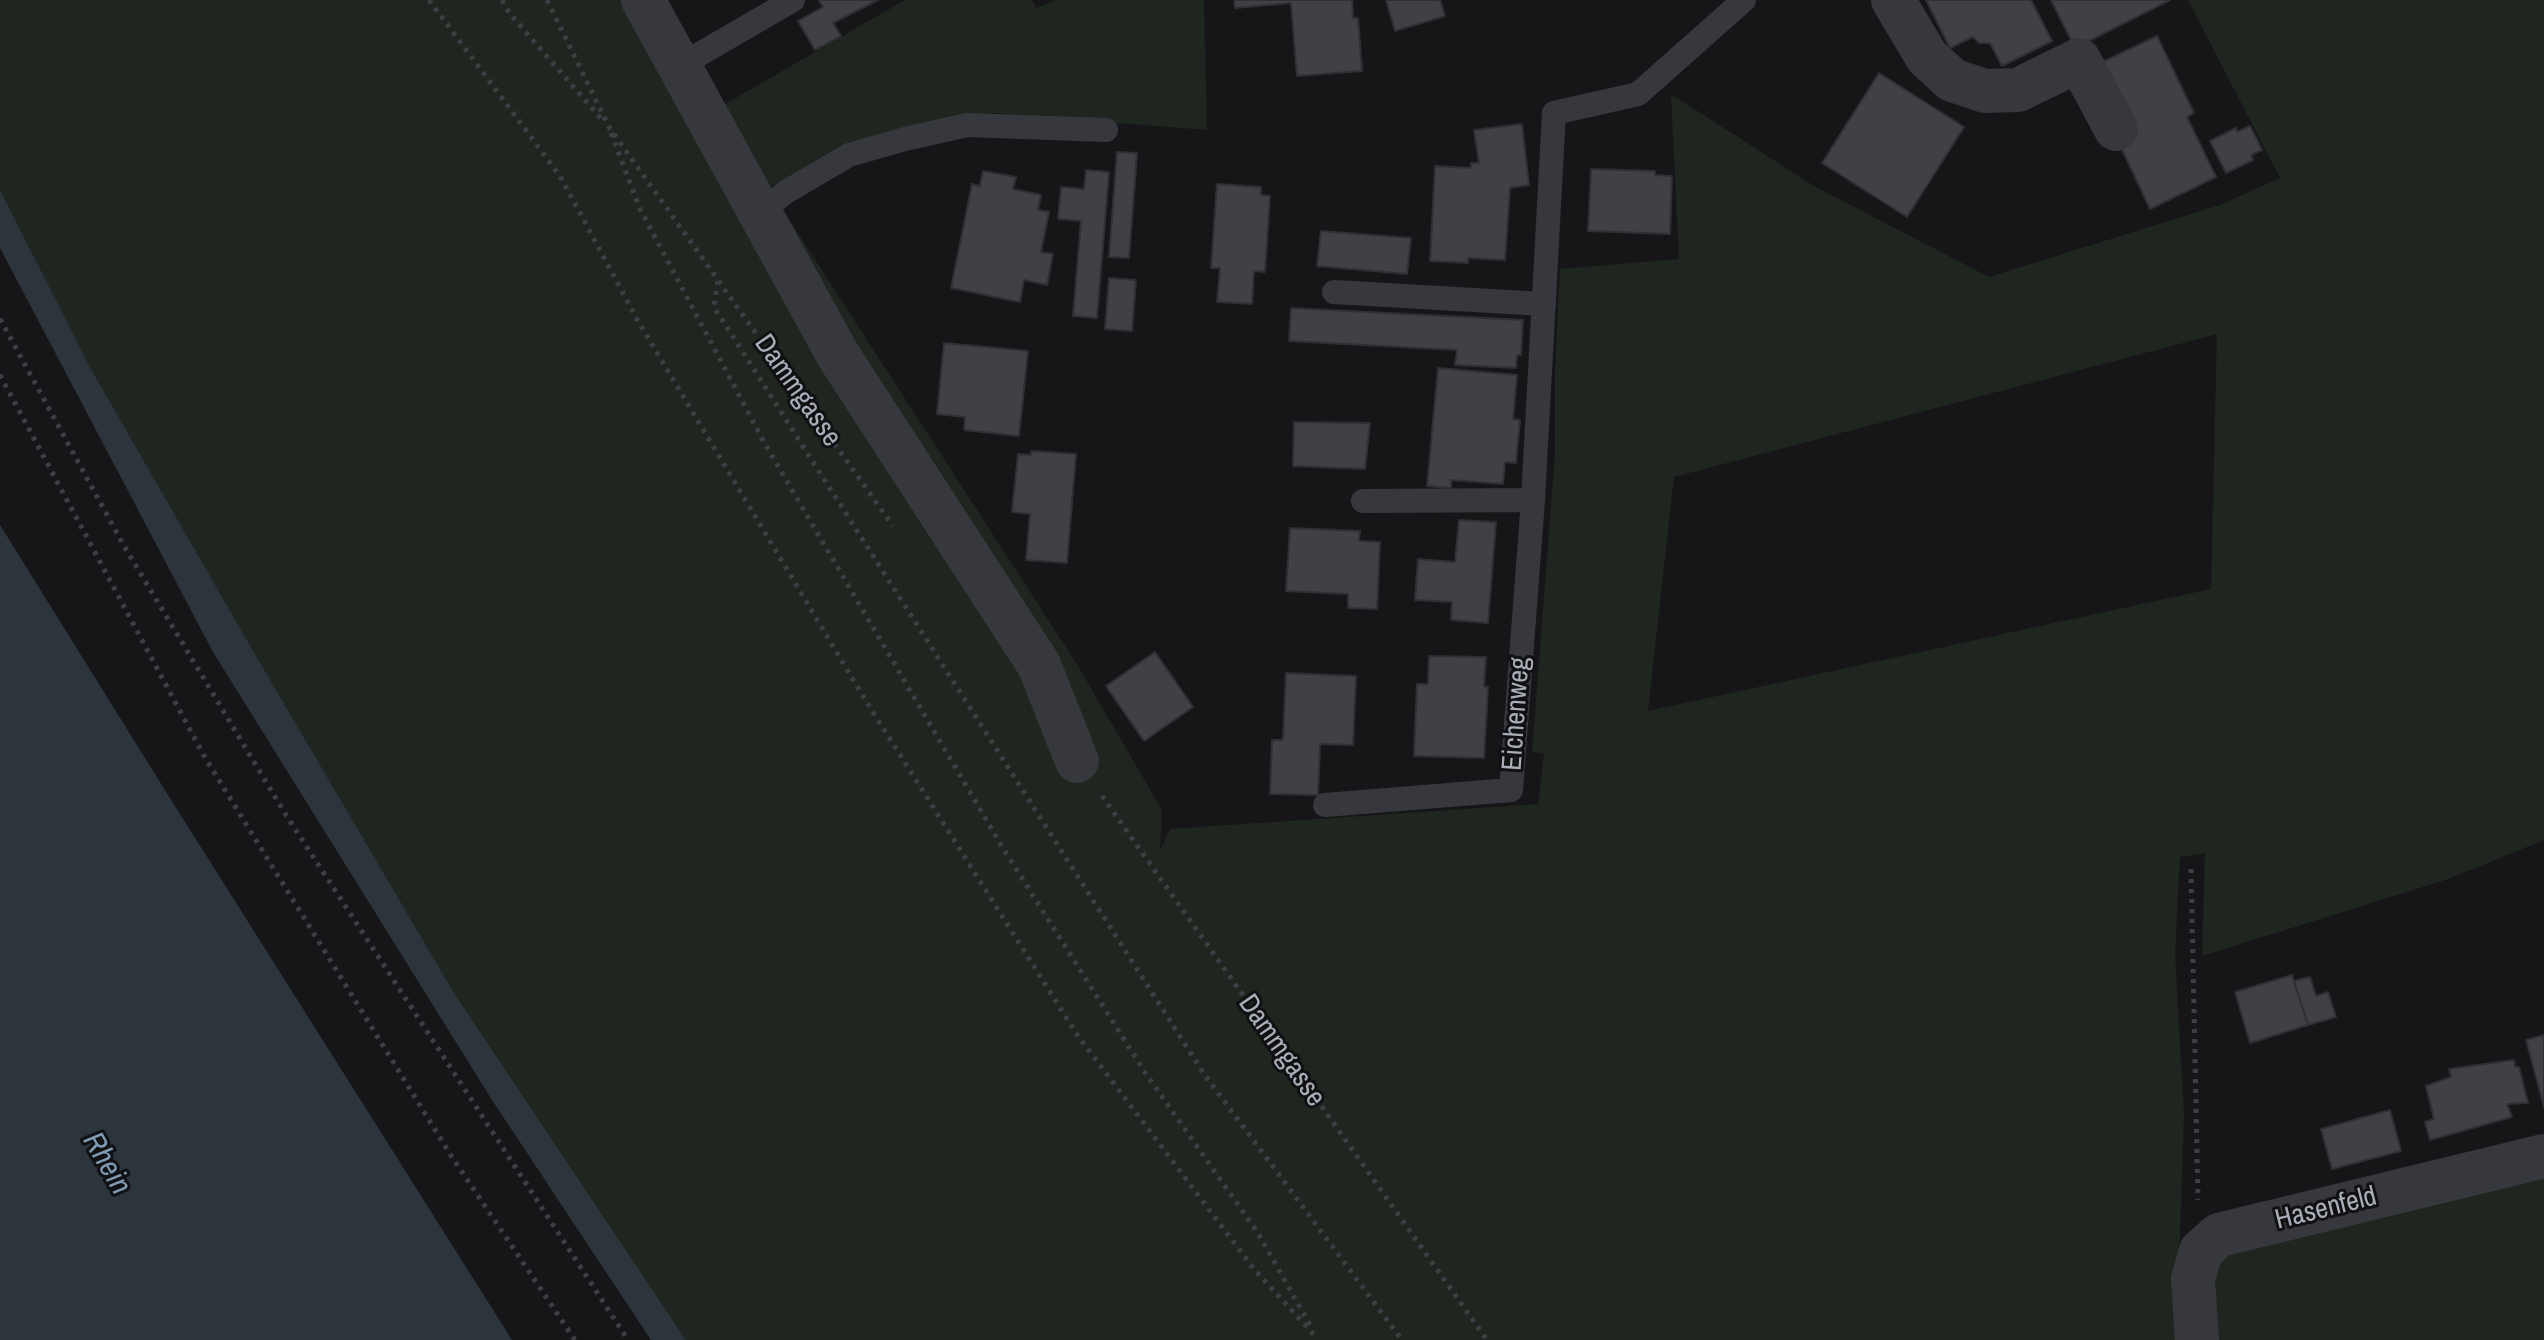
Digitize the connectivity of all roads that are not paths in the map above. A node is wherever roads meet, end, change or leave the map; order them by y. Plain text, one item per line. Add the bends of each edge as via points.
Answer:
1 (643, 0) edge
2 (793, 0) edge
3 (1744, 0) edge
4 (1893, 0) edge
5 (679, 66) junction
6 (2116, 129) dead end
7 (1106, 130) dead end
8 (760, 212) junction
9 (1334, 292) dead end
10 (1544, 304) junction
11 (1533, 500) junction
12 (1363, 501) dead end
13 (1077, 761) road end
14 (1325, 805) dead end
15 (2544, 1156) edge
16 (2197, 1340) edge

1 - 5 street, Dammgasse
2 - 5 lane
3 - 10 lane, Eichenweg via 1638,94 1554,113
4 - 6 street via 1927,57 1952,80 1985,91 2018,90 2079,60
5 - 8 street, Dammgasse
7 - 8 lane via 967,125 905,139 849,155
8 - 13 street, Dammgasse via 838,355 1039,665
9 - 10 lane
10 - 11 lane, Eichenweg
11 - 12 lane
11 - 14 lane, Eichenweg via 1511,790
15 - 16 street, Hasenfeld via 2219,1235 2201,1251 2193,1279

